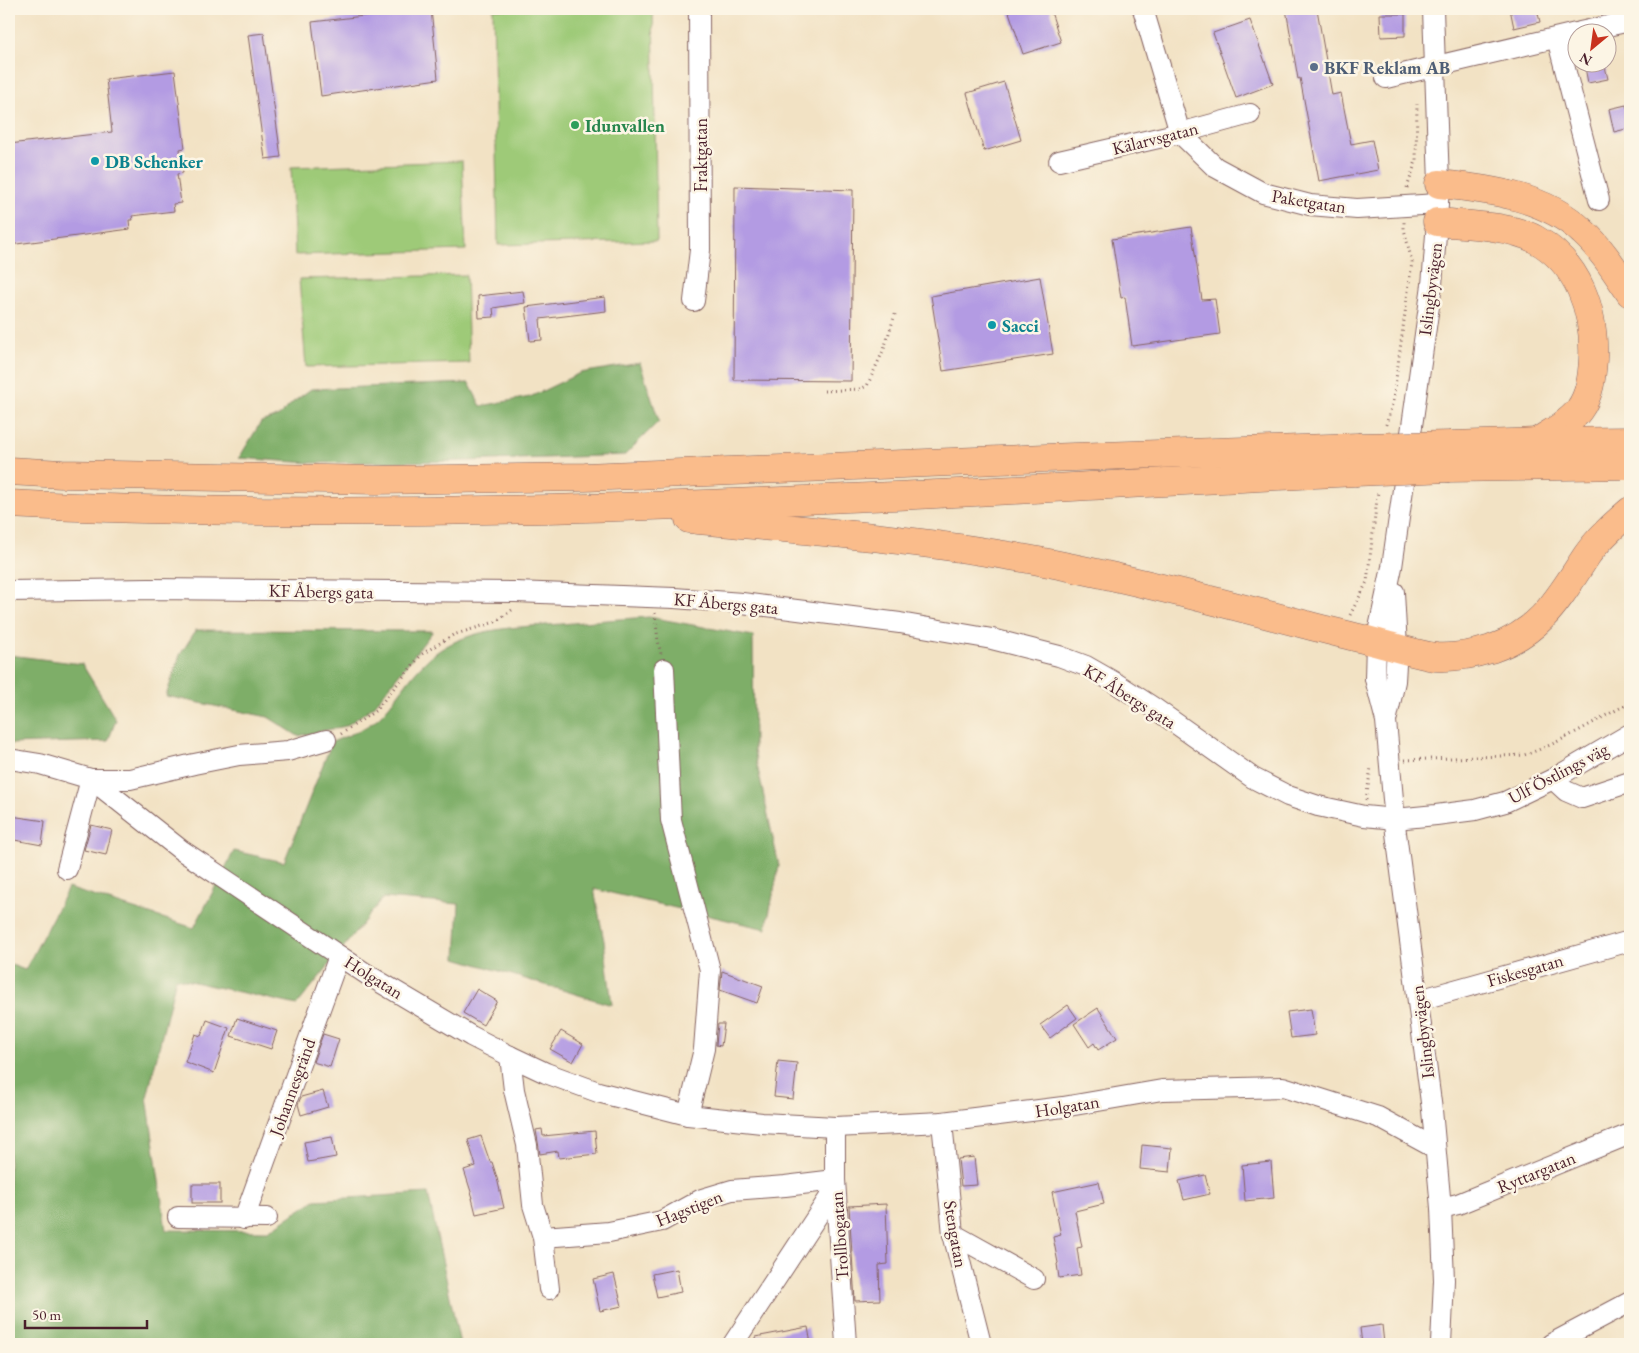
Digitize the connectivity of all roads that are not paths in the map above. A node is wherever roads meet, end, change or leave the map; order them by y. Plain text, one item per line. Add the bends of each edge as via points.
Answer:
1 (699, 9) edge
2 (1143, 9) edge
3 (1433, 9) edge
4 (1630, 21) edge
5 (1616, 24) edge
6 (1566, 35) edge
7 (1426, 68) junction
8 (1577, 72) edge
9 (1386, 78) dead end
10 (1250, 114) dead end
11 (1180, 133) junction
12 (1059, 161) dead end
13 (1599, 200) dead end
14 (1438, 204) junction
15 (1630, 293) edge
16 (694, 301) dead end
17 (1630, 441) edge
18 (1536, 442) junction
19 (1450, 456) junction
20 (1357, 460) junction
21 (1630, 465) edge
22 (9, 471) edge
23 (9, 504) edge
24 (589, 509) junction
25 (1630, 511) edge
26 (9, 591) edge
27 (1387, 645) junction
28 (664, 669) road end
29 (1630, 734) edge
30 (326, 740) road end
31 (9, 758) edge
32 (91, 779) junction
33 (1553, 779) junction
34 (1630, 782) edge
35 (1395, 819) junction
36 (67, 869) dead end
37 (1630, 941) edge
38 (340, 956) junction
39 (1419, 1000) junction
40 (510, 1056) junction
41 (688, 1115) junction
42 (942, 1122) junction
43 (835, 1127) junction
44 (1630, 1134) edge
45 (1435, 1148) junction
46 (835, 1184) junction
47 (1441, 1208) junction
48 (178, 1216) dead end
49 (267, 1218) dead end
50 (244, 1219) junction
51 (953, 1234) junction
52 (543, 1237) junction
53 (1034, 1279) dead end
54 (549, 1289) dead end
55 (1630, 1302) edge
56 (733, 1344) edge
57 (846, 1344) edge
58 (981, 1344) edge
59 (1441, 1344) edge
60 (1551, 1344) edge

1 - 16 street, Fraktgatan via 700,250
2 - 11 street, Paketgatan
3 - 7 street, Islingbyvägen
4 - 5 street
6 - 7 street
7 - 9 street
7 - 14 street, Islingbyvägen
8 - 13 street
10 - 11 street, Kälarvsgatan
11 - 12 street, Kälarvsgatan
11 - 14 street, Paketgatan via 1215,167 1262,193 1310,205 1357,209
14 - 15 highway via 1481,189 1536,203 1582,231
14 - 18 highway via 1488,227 1533,238 1548,247 1561,258 1586,301 1593,333 1592,375 1587,394 1573,416
14 - 27 street, Islingbyvägen via 1432,285 1392,567
17 - 18 highway
18 - 19 highway
19 - 20 highway, bridge
19 - 21 highway
20 - 22 highway via 1056,457 585,477 348,480
20 - 24 highway via 802,500
23 - 24 highway via 262,512
24 - 27 highway via 924,543 1053,564 1201,597
25 - 27 highway via 1589,553 1553,607 1524,633 1492,649 1469,655 1436,657
26 - 35 street, KF Åbergs gata via 515,592 742,603 900,623 1001,641 1086,666 1154,708 1253,778 1288,796 1340,812
27 - 35 street, Islingbyvägen via 1395,681 1386,721
28 - 41 street via 671,820 710,970 704,1049
29 - 33 street, Ulf Östlings väg
30 - 32 street, Holgatan via 288,751 239,755 130,778
31 - 32 street, Holgatan
32 - 36 street
32 - 38 street, Holgatan via 181,850
33 - 34 street via 1566,792 1582,798
33 - 35 street, Ulf Östlings väg via 1505,802 1476,810
35 - 39 street, Islingbyvägen
37 - 39 street, Fiskesgatan
38 - 40 street, Holgatan via 471,1036
38 - 50 street, Johannesgränd
39 - 45 street, Islingbyvägen
40 - 41 street, Holgatan via 598,1092
40 - 52 street via 527,1145 533,1205
41 - 43 street, Holgatan
42 - 43 street, Holgatan
42 - 45 street, Holgatan via 1063,1108 1162,1090 1283,1087 1378,1117
42 - 51 street, Stengatan
43 - 46 street, Trollbogatan
44 - 47 street, Ryttargatan
45 - 47 street, Islingbyvägen
46 - 52 street, Hagstigen via 732,1190 702,1199 662,1221 609,1232
46 - 56 street
46 - 57 street, Trollbogatan
47 - 59 street, Islingbyvägen via 1444,1280
48 - 50 street
49 - 50 street
51 - 53 street
51 - 58 street, Stengatan
52 - 54 street
55 - 60 street

